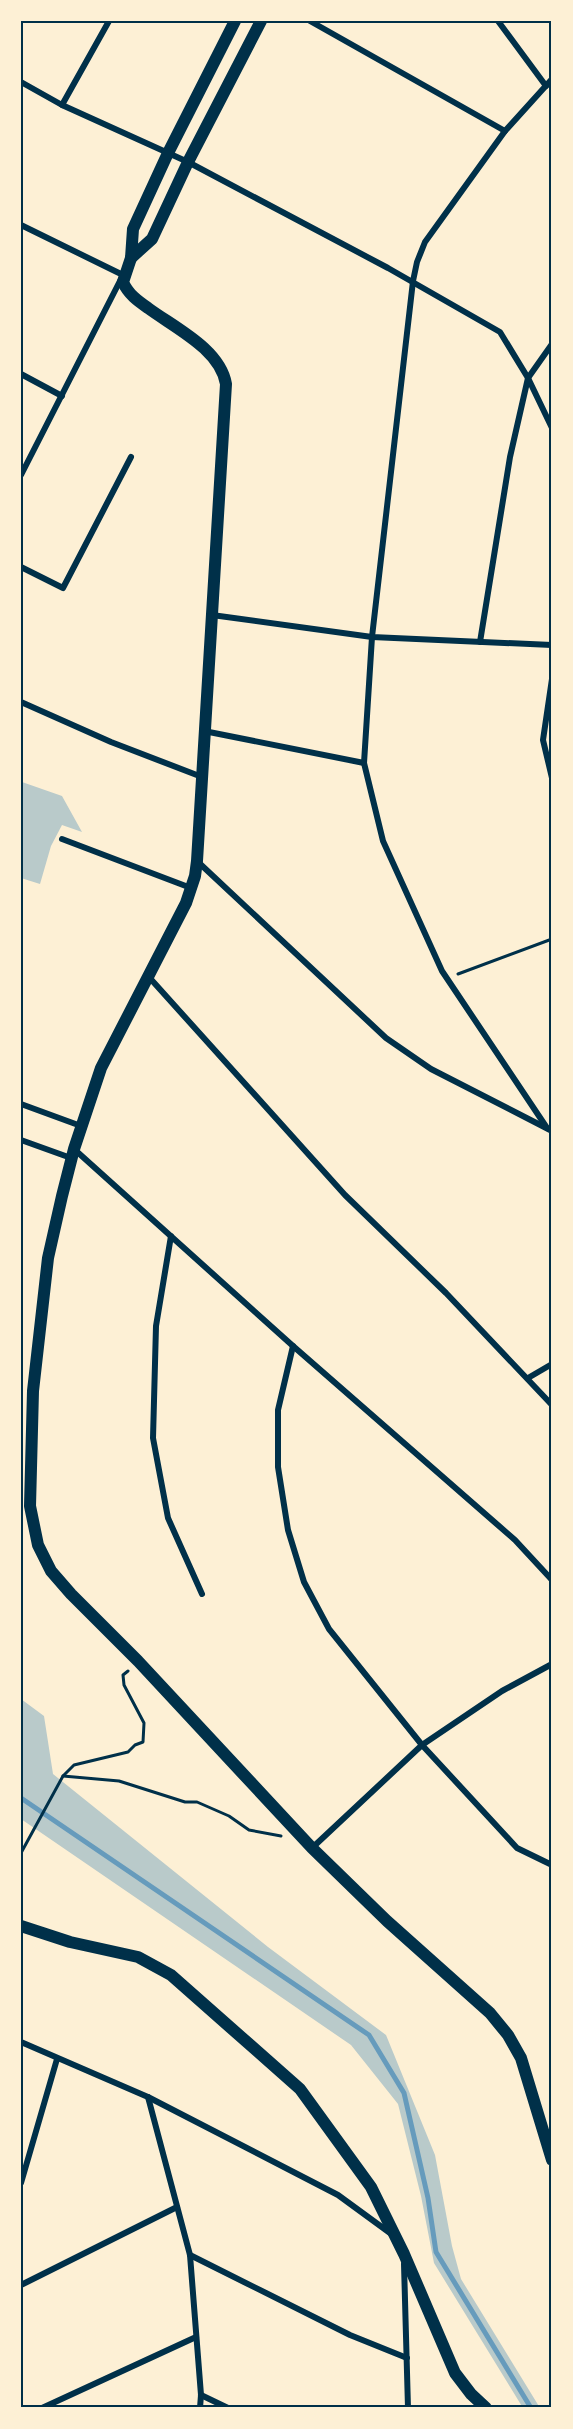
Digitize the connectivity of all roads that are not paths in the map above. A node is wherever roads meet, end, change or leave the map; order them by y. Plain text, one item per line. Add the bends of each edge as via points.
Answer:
1 (109, 21) edge
2 (235, 21) edge
3 (261, 21) edge
4 (310, 21) edge
5 (498, 21) edge
6 (552, 79) edge
7 (21, 82) edge
8 (546, 86) junction
9 (62, 105) junction
10 (505, 131) junction
11 (168, 153) junction
12 (188, 162) junction
13 (21, 225) edge
14 (131, 258) junction
15 (123, 276) junction
16 (412, 281) junction
17 (552, 344) edge
18 (21, 374) edge
19 (528, 378) junction
20 (62, 396) junction
21 (552, 428) edge
22 (131, 457) dead end
23 (21, 475) edge
24 (21, 567) edge
25 (212, 615) junction
26 (372, 637) junction
27 (480, 642) junction
28 (552, 645) edge
29 (552, 679) edge
30 (21, 702) edge
31 (204, 731) junction
32 (543, 740) junction
33 (552, 744) edge
34 (364, 763) junction
35 (202, 777) junction
36 (552, 778) edge
37 (62, 839) dead end
38 (197, 861) junction
39 (191, 888) junction
40 (148, 975) junction
41 (21, 1104) edge
42 (81, 1126) junction
43 (549, 1130) edge
44 (21, 1140) edge
45 (72, 1153) junction
46 (171, 1236) junction
47 (293, 1347) junction
48 (552, 1364) edge
49 (528, 1378) junction
50 (552, 1405) edge
51 (552, 1580) edge
52 (202, 1594) dead end
53 (552, 1664) edge
54 (422, 1745) junction
55 (312, 1848) junction
56 (552, 1865) edge
57 (21, 1926) edge
58 (21, 2042) edge
59 (57, 2059) junction
60 (148, 2097) junction
61 (552, 2160) edge
62 (21, 2183) edge
63 (177, 2207) junction
64 (396, 2237) junction
65 (404, 2254) junction
66 (190, 2255) junction
67 (21, 2285) edge
68 (196, 2337) junction
69 (407, 2358) junction
70 (201, 2395) junction
71 (42, 2408) edge
72 (200, 2408) edge
73 (228, 2408) edge
74 (408, 2408) edge
75 (486, 2408) edge

1 - 9 street
2 - 11 main road
3 - 12 main road
4 - 10 street
5 - 8 street
6 - 8 street
7 - 9 street
8 - 10 street
9 - 11 street
10 - 16 street via 425,242
11 - 12 street
11 - 14 main road via 133,230
12 - 14 main road via 152,239
12 - 16 street
13 - 15 street
14 - 15 main road
15 - 20 street
15 - 25 main road via 129,293 212,355 225,377
16 - 19 street via 500,332
16 - 26 street
17 - 19 street
18 - 20 street
19 - 21 street
19 - 27 street via 510,457
20 - 23 street
22 - 24 street via 63,588
25 - 26 street
25 - 31 main road
26 - 27 street
26 - 34 street
27 - 28 street
29 - 32 street
30 - 35 street
31 - 34 street
31 - 35 main road
32 - 33 street
32 - 36 street
34 - 43 street via 383,841 447,978
35 - 38 main road
37 - 39 street
38 - 39 main road
38 - 43 street via 386,1038 431,1069
39 - 40 main road
40 - 42 main road via 105,1058
40 - 49 street via 345,1195
41 - 42 street
42 - 45 main road
44 - 45 street
45 - 46 street
45 - 55 main road via 48,1258 33,1391 30,1506 38,1545 51,1571 70,1594 138,1661
46 - 47 street
46 - 52 street via 156,1326 153,1438 168,1518
47 - 51 street via 515,1540
47 - 54 street via 278,1410 278,1467 288,1530 304,1582 329,1629
48 - 49 street
49 - 50 street
53 - 54 street via 502,1691
54 - 55 street
54 - 56 street via 517,1848
55 - 61 main road via 490,2013 508,2035 521,2058
57 - 64 main road via 138,1957 171,1975 300,2089 371,2187
58 - 59 street
59 - 60 street
59 - 62 street
60 - 63 street
60 - 64 street via 338,2195
63 - 66 street
63 - 67 street
64 - 65 main road
65 - 69 street
65 - 75 main road via 455,2373
66 - 68 street
66 - 69 street via 350,2335
68 - 70 street
68 - 71 street
69 - 74 street
70 - 72 street
70 - 73 street

